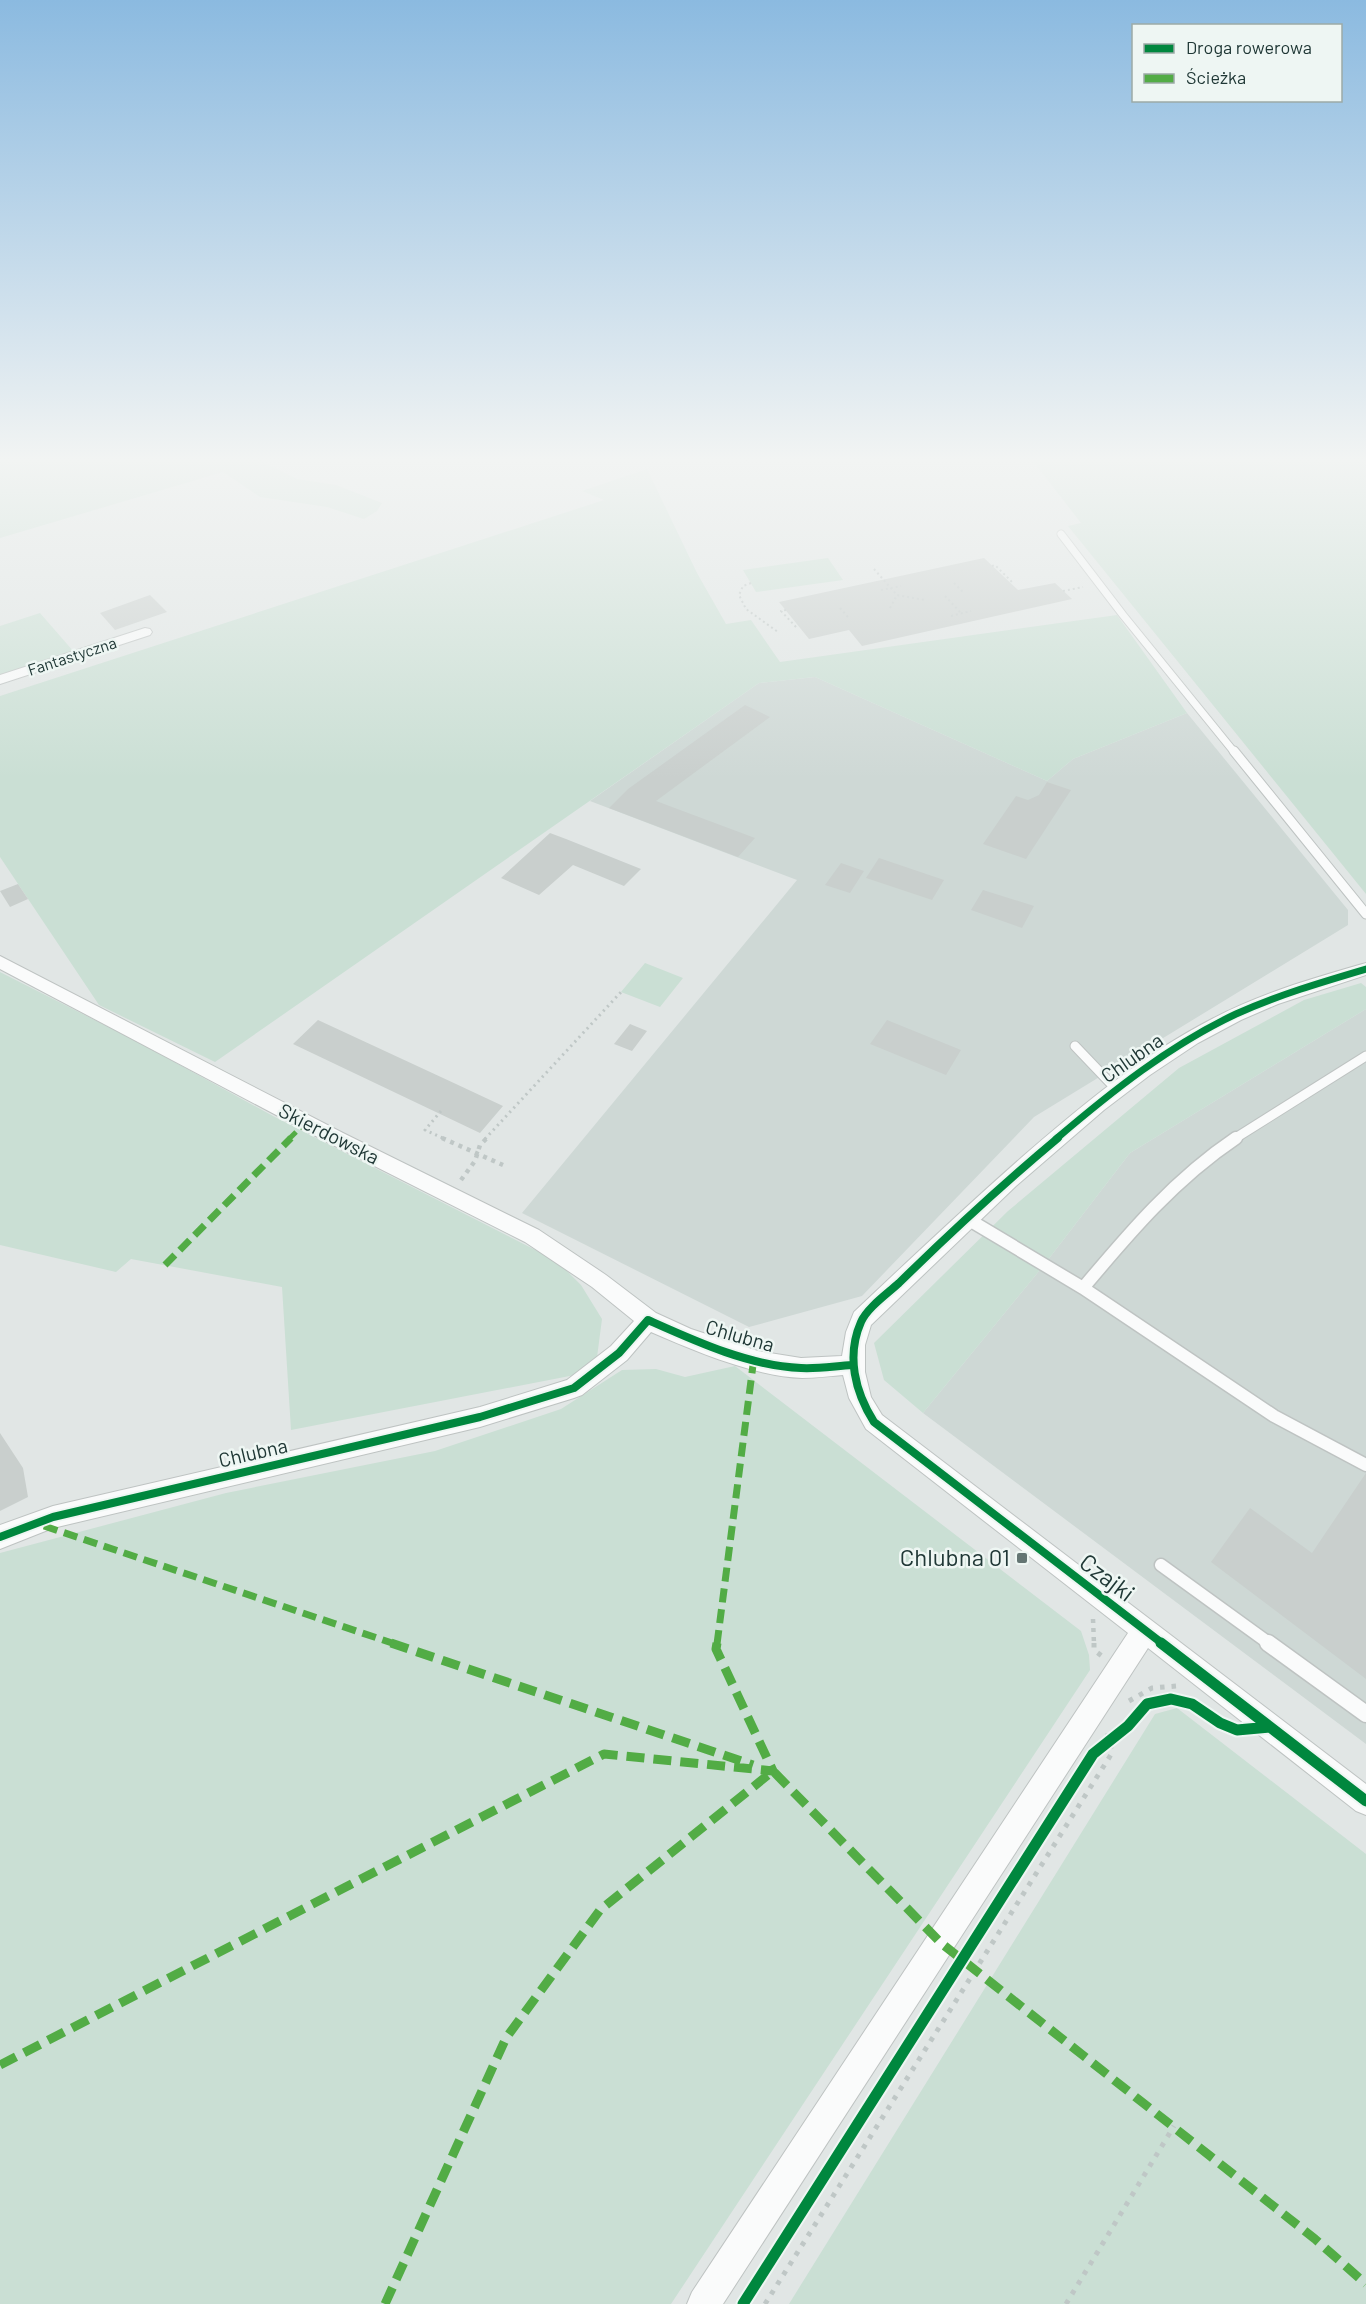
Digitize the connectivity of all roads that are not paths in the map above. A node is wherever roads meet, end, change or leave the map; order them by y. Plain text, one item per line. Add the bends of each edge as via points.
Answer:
1 (1084, 564) edge
2 (145, 632) dead end
3 (0, 680) edge
4 (1366, 914) edge
5 (0, 962) edge
6 (1366, 969) edge
7 (1075, 1046) dead end
8 (1366, 1056) edge
9 (1116, 1089) junction
10 (966, 1218) junction
11 (1083, 1288) junction
12 (648, 1320) junction
13 (852, 1365) junction
14 (1366, 1465) edge
15 (0, 1537) edge
16 (1161, 1565) dead end
17 (1144, 1630) junction
18 (1366, 1714) edge
19 (1366, 1801) edge
20 (704, 2304) edge

1 - 4 lane
2 - 3 street, Fantastyczna
5 - 12 street, Skierdowska via 532,1236
6 - 9 street, Chlubna via 1301,988 1219,1023
7 - 9 lane
8 - 11 lane via 1191,1172 1138,1224
9 - 10 street, Chlubna
10 - 11 lane
10 - 13 street, Chlubna via 862,1319
11 - 14 lane via 1274,1416
12 - 13 street, Chlubna via 695,1341 758,1361 801,1368
12 - 15 street, Chlubna via 619,1353 574,1388 480,1417 53,1517
13 - 17 street, Czajki via 857,1391 874,1422
16 - 18 lane
17 - 19 street, Czajki
17 - 20 street

